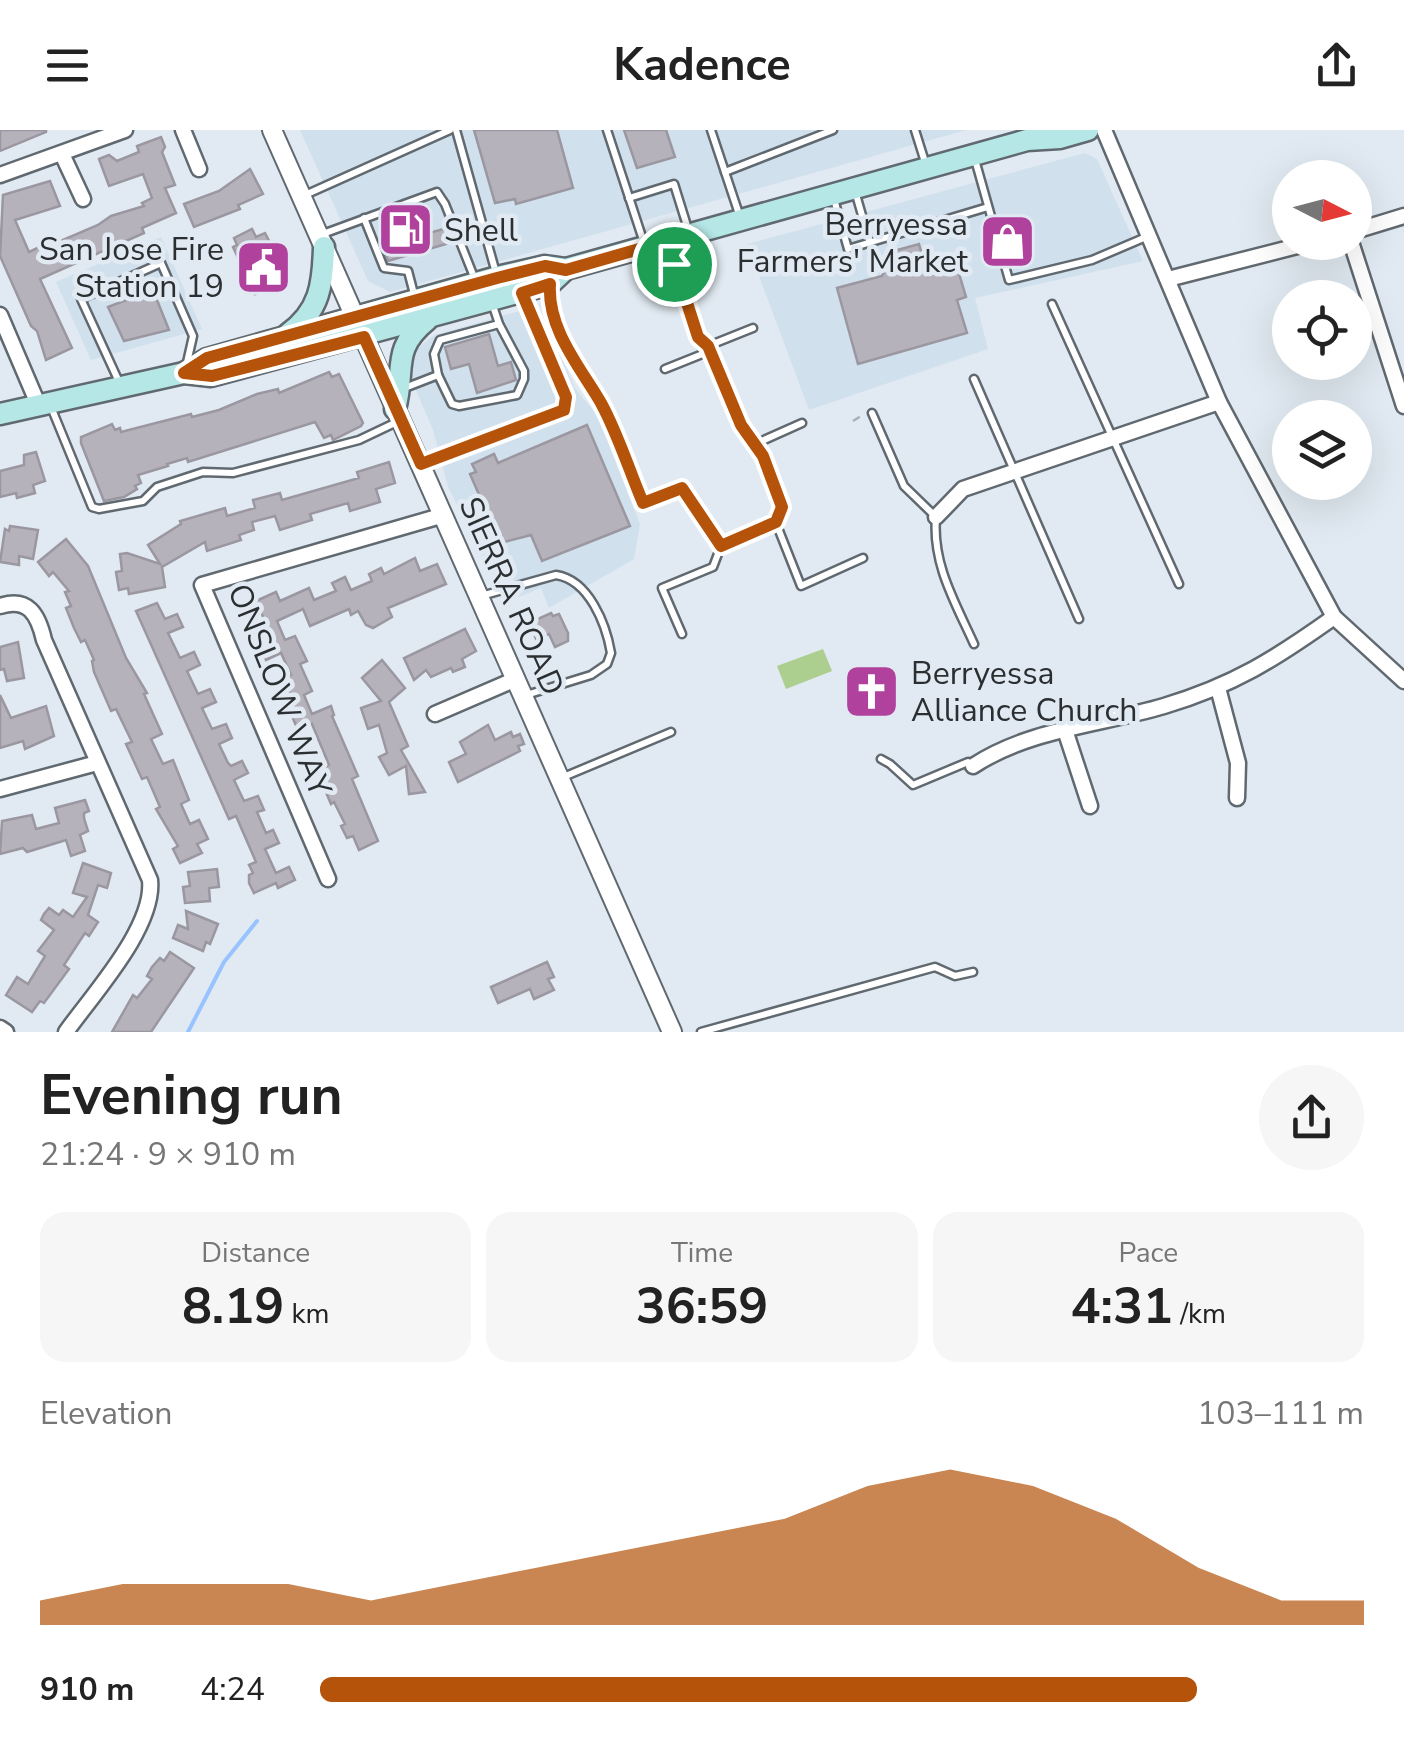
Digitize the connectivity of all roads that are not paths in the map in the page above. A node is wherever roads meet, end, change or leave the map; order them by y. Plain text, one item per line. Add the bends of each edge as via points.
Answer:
1 (125, 130) edge
2 (183, 130) edge
3 (272, 130) edge
4 (453, 130) edge
5 (607, 130) edge
6 (711, 130) edge
7 (834, 130) edge
8 (915, 130) edge
9 (1088, 130) edge
10 (1104, 130) edge
11 (1035, 135) edge
12 (62, 154) junction
13 (974, 155) junction
14 (927, 168) junction
15 (200, 169) dead end
16 (725, 172) junction
17 (0, 175) edge
18 (854, 188) junction
19 (832, 194) junction
20 (301, 196) junction
21 (83, 198) dead end
22 (629, 198) junction
23 (988, 207) junction
24 (1404, 216) edge
25 (364, 218) junction
26 (741, 220) junction
27 (1372, 226) edge
28 (689, 235) junction
29 (1150, 236) junction
30 (321, 241) junction
31 (667, 241) junction
32 (870, 243) junction
33 (645, 247) junction
34 (1272, 252) edge
35 (1357, 260) edge
36 (558, 277) junction
37 (1168, 278) junction
38 (486, 280) junction
39 (522, 293) junction
40 (416, 300) junction
41 (492, 302) junction
42 (1052, 304) dead end
43 (0, 315) edge
44 (356, 317) junction
45 (428, 319) junction
46 (499, 324) junction
47 (753, 328) dead end
48 (364, 337) junction
49 (278, 340) junction
50 (709, 348) junction
51 (666, 368) dead end
52 (184, 373) junction
53 (438, 375) junction
54 (974, 379) dead end
55 (120, 385) junction
56 (1402, 398) edge
57 (1219, 402) junction
58 (43, 403) junction
59 (399, 406) junction
60 (872, 413) dead end
61 (0, 414) edge
62 (802, 422) dead end
63 (1114, 439) junction
64 (755, 444) junction
65 (421, 464) junction
66 (1013, 472) junction
67 (444, 516) junction
68 (936, 517) junction
69 (776, 522) junction
70 (721, 546) junction
71 (863, 558) dead end
72 (1179, 584) dead end
73 (480, 596) junction
74 (0, 606) edge
75 (1334, 617) junction
76 (1079, 619) dead end
77 (682, 634) dead end
78 (974, 644) dead end
79 (1404, 681) edge
80 (520, 687) junction
81 (1218, 688) junction
82 (435, 714) dead end
83 (1065, 730) junction
84 (670, 732) dead end
85 (880, 760) dead end
86 (97, 763) junction
87 (973, 766) joint
88 (560, 778) junction
89 (0, 789) edge
90 (1238, 798) dead end
91 (1090, 806) dead end
92 (328, 879) dead end
93 (973, 972) dead end
94 (0, 1028) edge
95 (6, 1032) edge
96 (66, 1032) edge
97 (672, 1032) edge
98 (701, 1032) edge

1 - 12 street
2 - 15 street
3 - 20 street, SIERRA ROAD
4 - 20 lane
4 - 38 lane
5 - 22 lane
6 - 16 lane
7 - 16 lane
8 - 14 lane
9 - 11 main road via 1060,138
10 - 29 street
11 - 13 main road
12 - 17 street
12 - 21 street
13 - 14 main road
13 - 23 lane
14 - 18 main road
16 - 26 lane
18 - 19 main road
18 - 32 lane
19 - 26 main road
19 - 32 lane via 848,250
20 - 30 street, SIERRA ROAD
22 - 28 lane via 674,184
22 - 33 lane
23 - 29 lane via 1009,280 1092,260
23 - 32 lane
24 - 27 street
25 - 30 lane
25 - 38 lane via 437,192
25 - 40 lane via 380,264 408,271
26 - 28 main road
28 - 31 main road
29 - 37 street
30 - 44 street, SIERRA ROAD
30 - 49 main road via 324,277 317,304
31 - 33 main road
31 - 50 lane via 698,337
33 - 36 main road
34 - 37 street
35 - 56 street
36 - 38 main road via 545,266
36 - 39 main road
36 - 70 lane via 549,298 571,360 602,405 643,503 682,488
37 - 57 street
38 - 40 main road
39 - 41 main road
39 - 65 lane via 566,397 564,410
40 - 44 main road
41 - 45 main road
41 - 46 lane
42 - 63 lane
43 - 58 street
44 - 48 street, SIERRA ROAD
44 - 49 main road
45 - 48 main road
45 - 59 main road via 401,352
46 - 53 lane via 440,340 434,354
46 - 53 lane via 524,371 517,395 459,406
47 - 50 lane
48 - 52 main road via 212,376
48 - 59 street, SIERRA ROAD
49 - 52 main road via 207,358
50 - 51 lane
50 - 64 lane
52 - 55 main road
52 - 55 lane via 193,336 161,263 81,299
53 - 59 lane
54 - 66 lane
55 - 58 main road
57 - 63 street
57 - 75 street
58 - 59 lane via 92,506 99,508 143,501 157,487 203,472 234,473 359,440
58 - 61 main road
59 - 65 street, SIERRA ROAD
60 - 68 lane via 904,486
62 - 64 lane
63 - 66 street
63 - 72 lane
64 - 69 lane via 782,507
65 - 67 street, SIERRA ROAD
66 - 68 street via 963,489
66 - 76 lane
67 - 73 street, SIERRA ROAD
67 - 92 street, ONSLOW WAY via 202,585
68 - 78 lane via 938,562
69 - 70 lane
69 - 71 lane via 800,586
70 - 77 lane via 713,567 662,588
73 - 80 street, SIERRA ROAD
73 - 80 lane via 566,576 582,588 608,638 612,654 600,670
74 - 86 street via 25,604 39,620
75 - 79 street
75 - 81 street via 1267,664
80 - 82 street
80 - 88 street, SIERRA ROAD
81 - 83 street
81 - 90 street via 1238,763
83 - 87 street via 998,750
83 - 91 street
84 - 88 lane
85 - 87 lane via 913,784 953,766
86 - 89 street
86 - 96 street via 146,869 150,904 141,927
88 - 97 street, SIERRA ROAD
93 - 98 lane via 955,976 935,968
94 - 95 street

